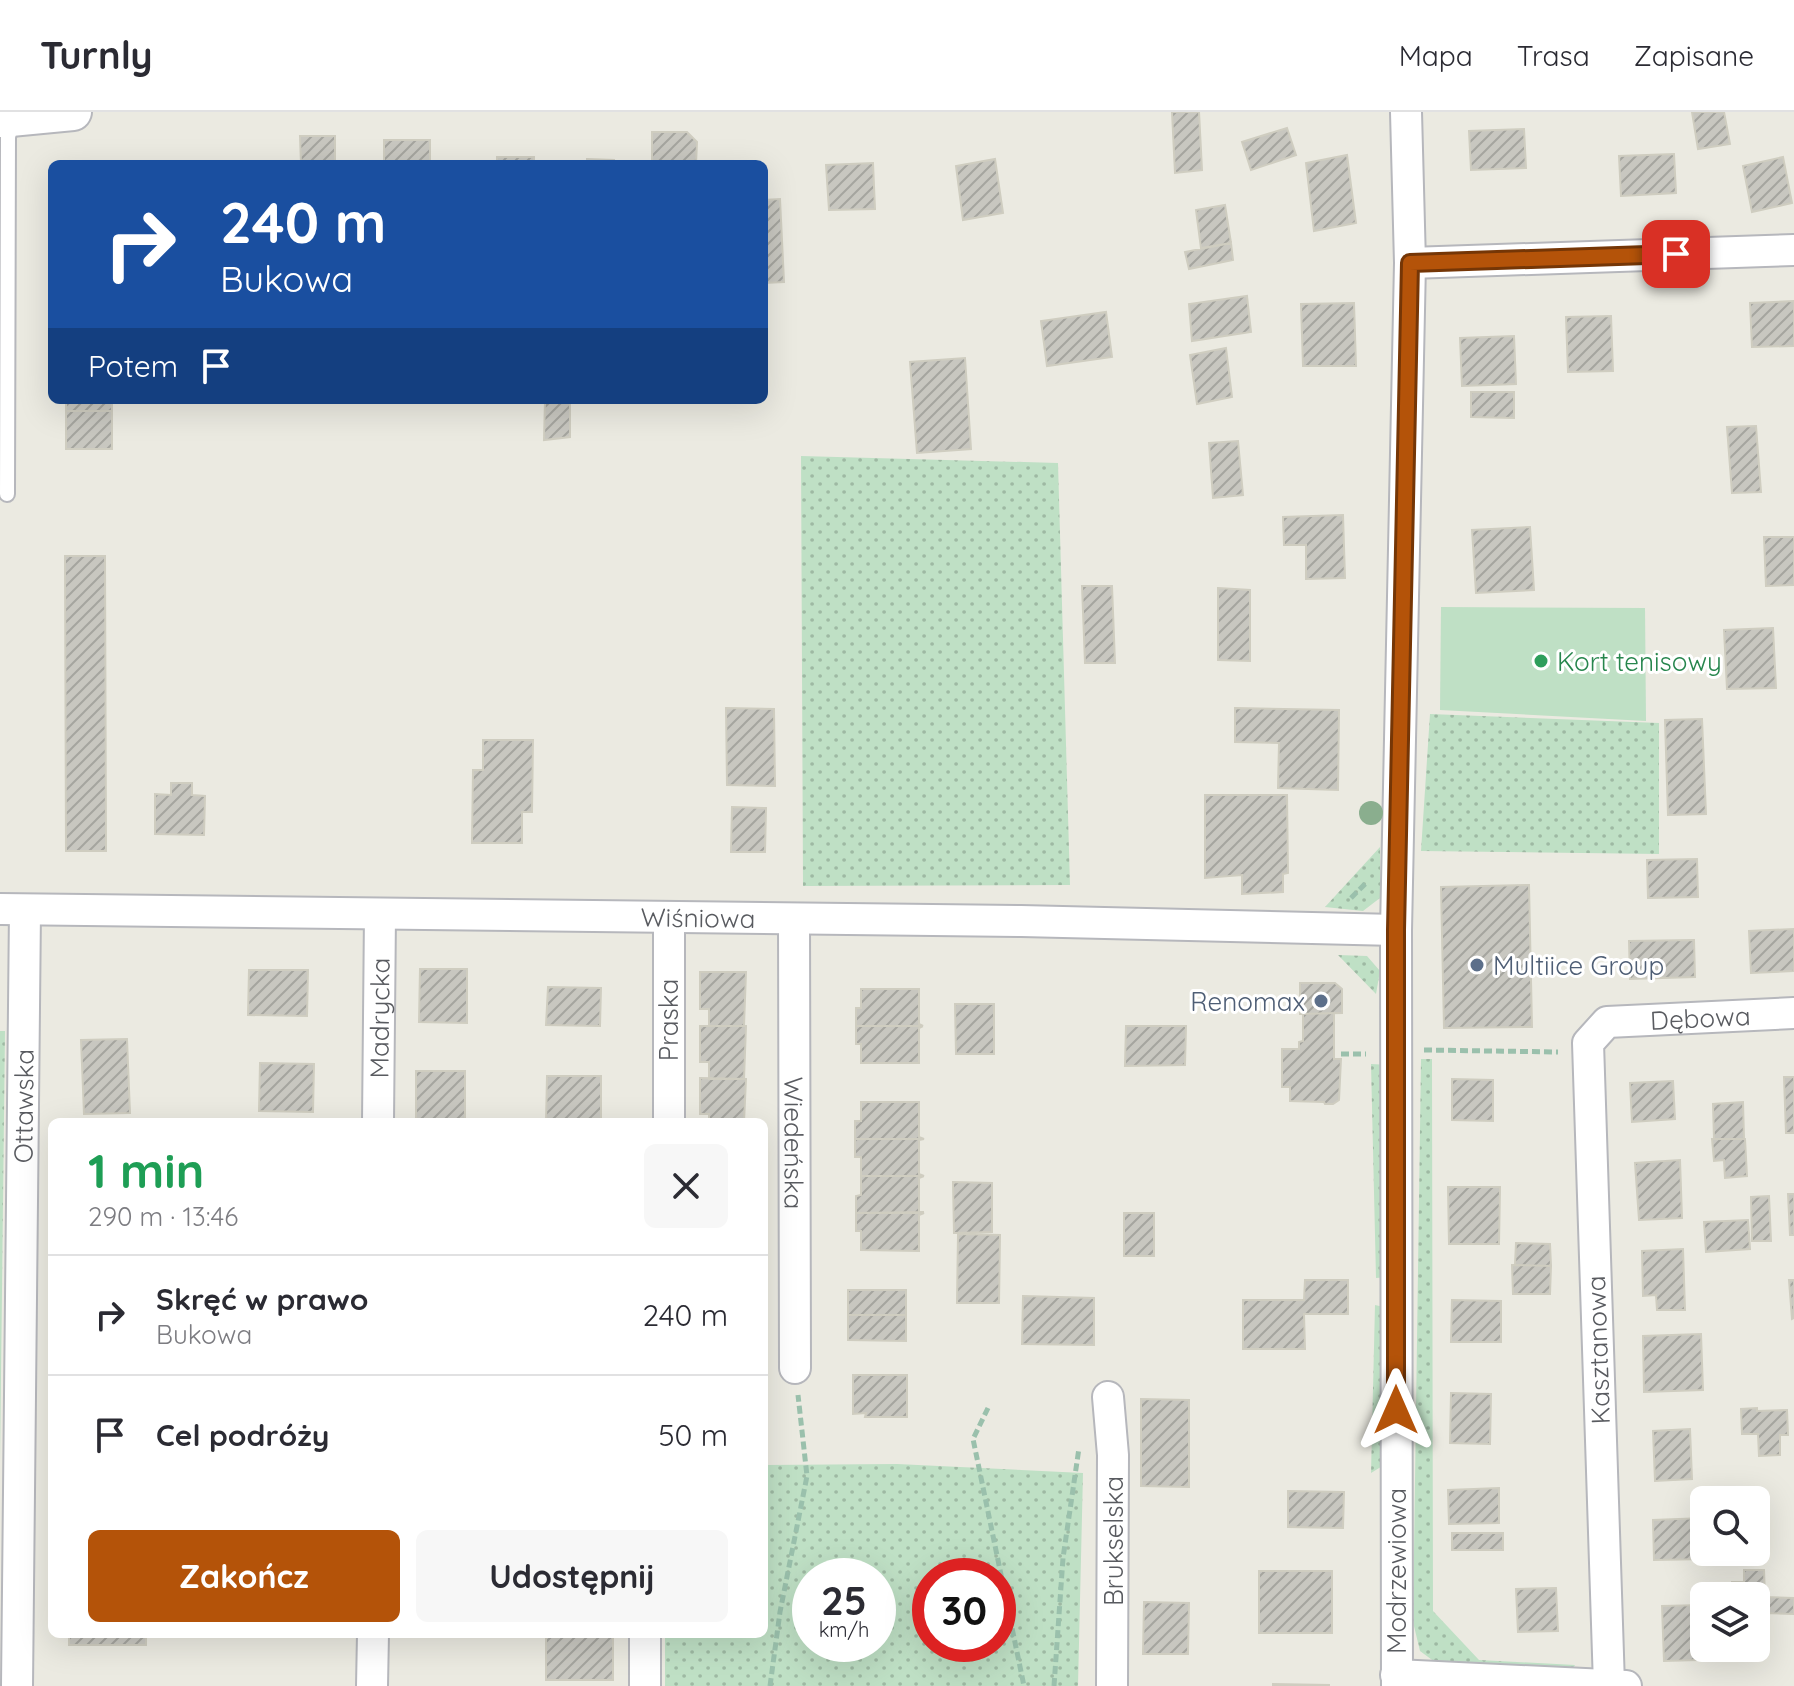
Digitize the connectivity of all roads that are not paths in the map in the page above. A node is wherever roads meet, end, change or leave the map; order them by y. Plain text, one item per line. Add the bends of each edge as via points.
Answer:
1 (73, 112) edge
2 (1406, 112) edge
3 (6, 119) edge
4 (1794, 250) edge
5 (1410, 263) junction
6 (7, 494) dead end
7 (12, 909) edge
8 (380, 914) junction
9 (669, 917) junction
10 (794, 919) junction
11 (1396, 930) junction
12 (1794, 1013) edge
13 (1607, 1022) joint
14 (378, 1118) edge
15 (669, 1118) edge
16 (795, 1368) road end
17 (1108, 1397) dead end
18 (373, 1638) edge
19 (645, 1638) edge
20 (1396, 1680) edge
21 (1618, 1685) edge
22 (17, 1686) edge
23 (372, 1686) edge
24 (645, 1686) edge
25 (1112, 1686) edge

1 - 3 street
2 - 5 street, Modrzewiowa
3 - 6 lane
4 - 5 street
5 - 11 street, Modrzewiowa
7 - 8 street, Wiśniowa
7 - 22 street, Ottawska
8 - 9 street, Wiśniowa
8 - 14 street, Madrycka
9 - 10 street, Wiśniowa
9 - 15 street, Praska
10 - 11 street, Wiśniowa
10 - 16 street, Wiedeńska
11 - 20 street, Modrzewiowa
12 - 13 street, Dębowa
13 - 21 street, Kasztanowa via 1588,1043
17 - 25 street, Brukselska via 1113,1455
18 - 23 street
19 - 24 street
20 - 21 street

